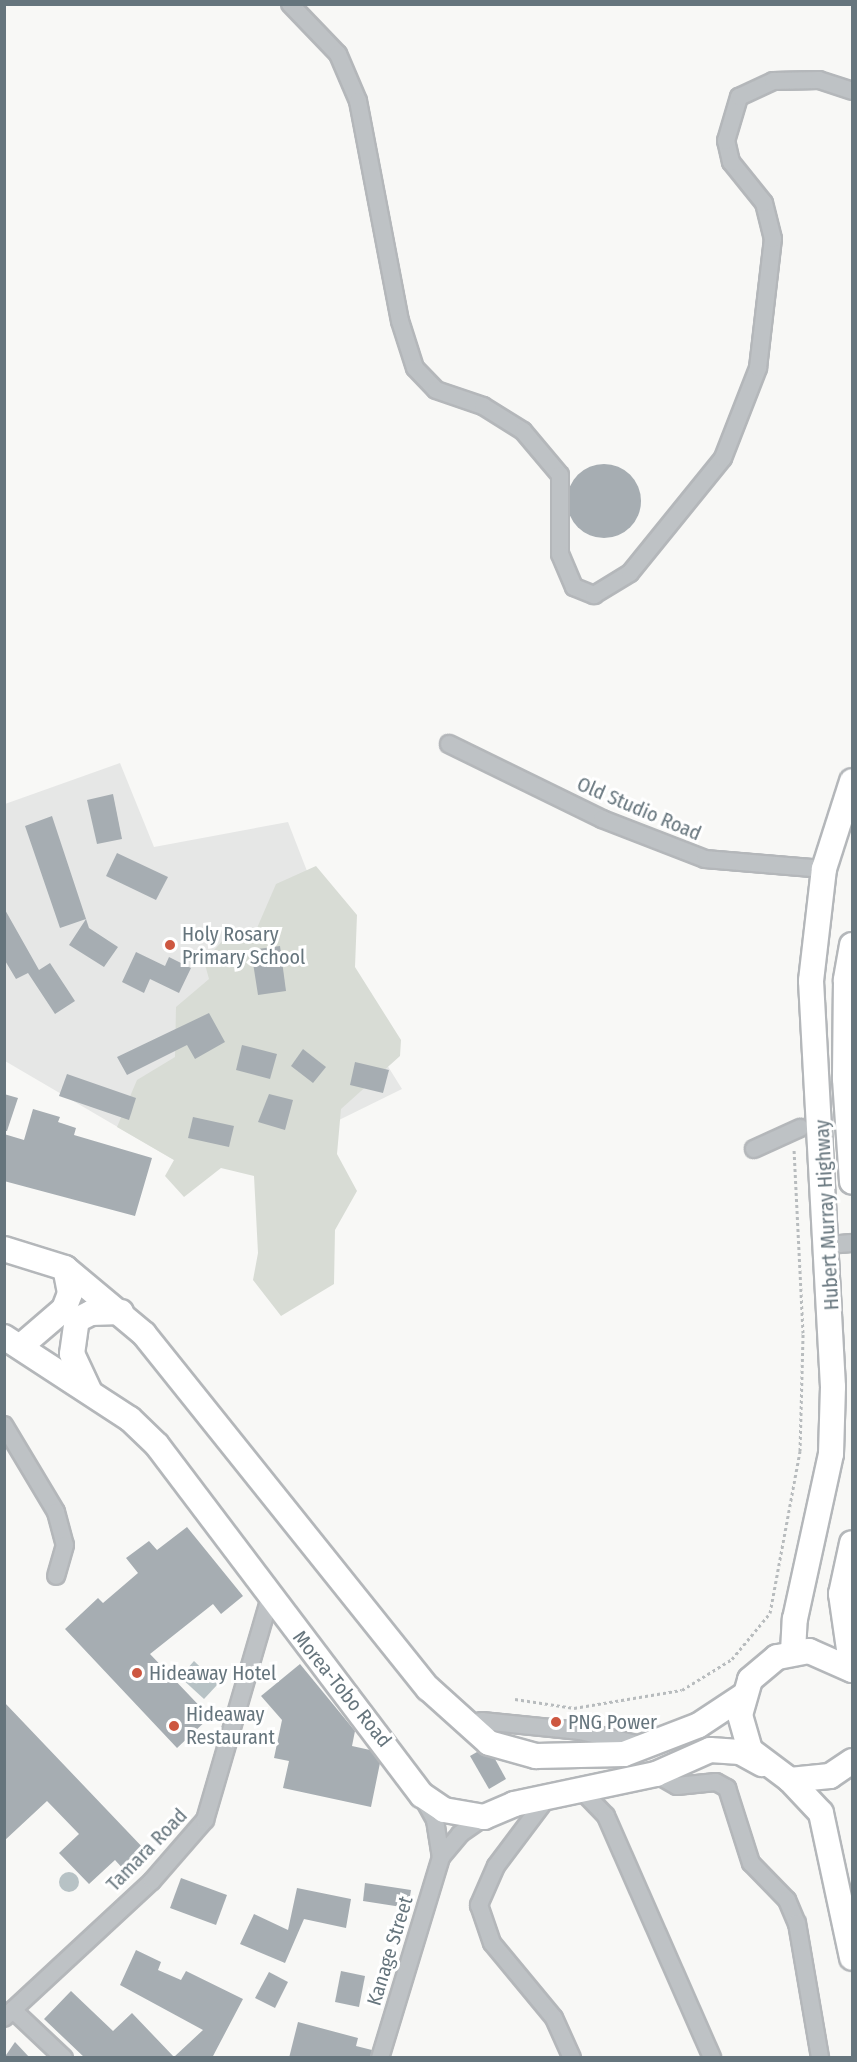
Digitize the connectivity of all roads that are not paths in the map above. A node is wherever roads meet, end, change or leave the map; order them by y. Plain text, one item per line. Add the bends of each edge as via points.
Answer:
1 (290, 4) edge
2 (852, 91) edge
3 (449, 744) dead end
4 (852, 781) edge
5 (824, 869) junction
6 (852, 945) edge
7 (797, 1134) road end
8 (754, 1149) dead end
9 (852, 1182) edge
10 (852, 1243) edge
11 (828, 1245) junction
12 (4, 1249) edge
13 (65, 1268) junction
14 (121, 1312) junction
15 (13, 1341) edge
16 (90, 1392) junction
17 (4, 1425) edge
18 (852, 1543) edge
19 (56, 1576) dead end
20 (270, 1598) junction
21 (793, 1652) junction
22 (852, 1670) edge
23 (743, 1696) junction
24 (852, 1761) edge
25 (762, 1764) junction
26 (656, 1774) junction
27 (790, 1780) junction
28 (583, 1792) junction
29 (422, 1795) junction
30 (548, 1798) junction
31 (484, 1817) junction
32 (441, 1857) junction
33 (852, 1958) edge
34 (9, 2014) edge
35 (64, 2058) edge
36 (380, 2058) edge
37 (572, 2058) edge
38 (712, 2058) edge
39 (820, 2058) edge

1 - 2 street via 338,54 358,101 400,321 415,368 436,390 483,406 523,431 560,475 560,554 574,587 594,595 630,573 723,458 758,368 773,239 764,203 729,152 730,120 739,97 773,81 819,80
3 - 5 street, Old Studio Road via 602,819 705,859
4 - 5 highway, Hubert Murray Highway
5 - 11 highway, Hubert Murray Highway via 810,1012
6 - 9 highway, Hubert Murray Highway via 846,980 845,1079
7 - 8 street
10 - 11 street
11 - 21 highway, Hubert Murray Highway via 831,1454 795,1618
12 - 13 highway
13 - 14 highway
13 - 15 highway via 70,1293 64,1308
14 - 16 highway via 91,1313 77,1320 72,1354
14 - 23 highway via 144,1334 411,1667 465,1724 489,1743 536,1756 624,1754 699,1725
15 - 16 highway, Morea-Tobo Road
16 - 20 highway, Morea-Tobo Road via 157,1445
17 - 19 street via 56,1512 65,1545
18 - 22 highway via 841,1594
20 - 29 highway, Morea-Tobo Road
20 - 34 street, Tamara Road via 205,1820 152,1881
21 - 22 highway via 825,1654
21 - 23 highway via 762,1667
23 - 25 highway via 743,1733
24 - 27 highway via 830,1776
25 - 26 highway, Morea-Tobo Road via 740,1752 710,1750
25 - 27 highway, Morea-Tobo Road
26 - 28 highway, Morea-Tobo Road
26 - 39 street via 677,1786 716,1782 727,1788 751,1863 786,1900 797,1923
27 - 33 highway via 821,1813
28 - 30 highway, Morea-Tobo Road
28 - 38 street via 606,1816
29 - 31 highway, Morea-Tobo Road via 444,1810
29 - 32 street, Kanage Street via 435,1820
30 - 31 highway, Morea-Tobo Road
30 - 37 street via 496,1866 479,1905 492,1943 554,2018
31 - 32 street, Kanage Street via 460,1834
32 - 36 street, Kanage Street
34 - 35 street

